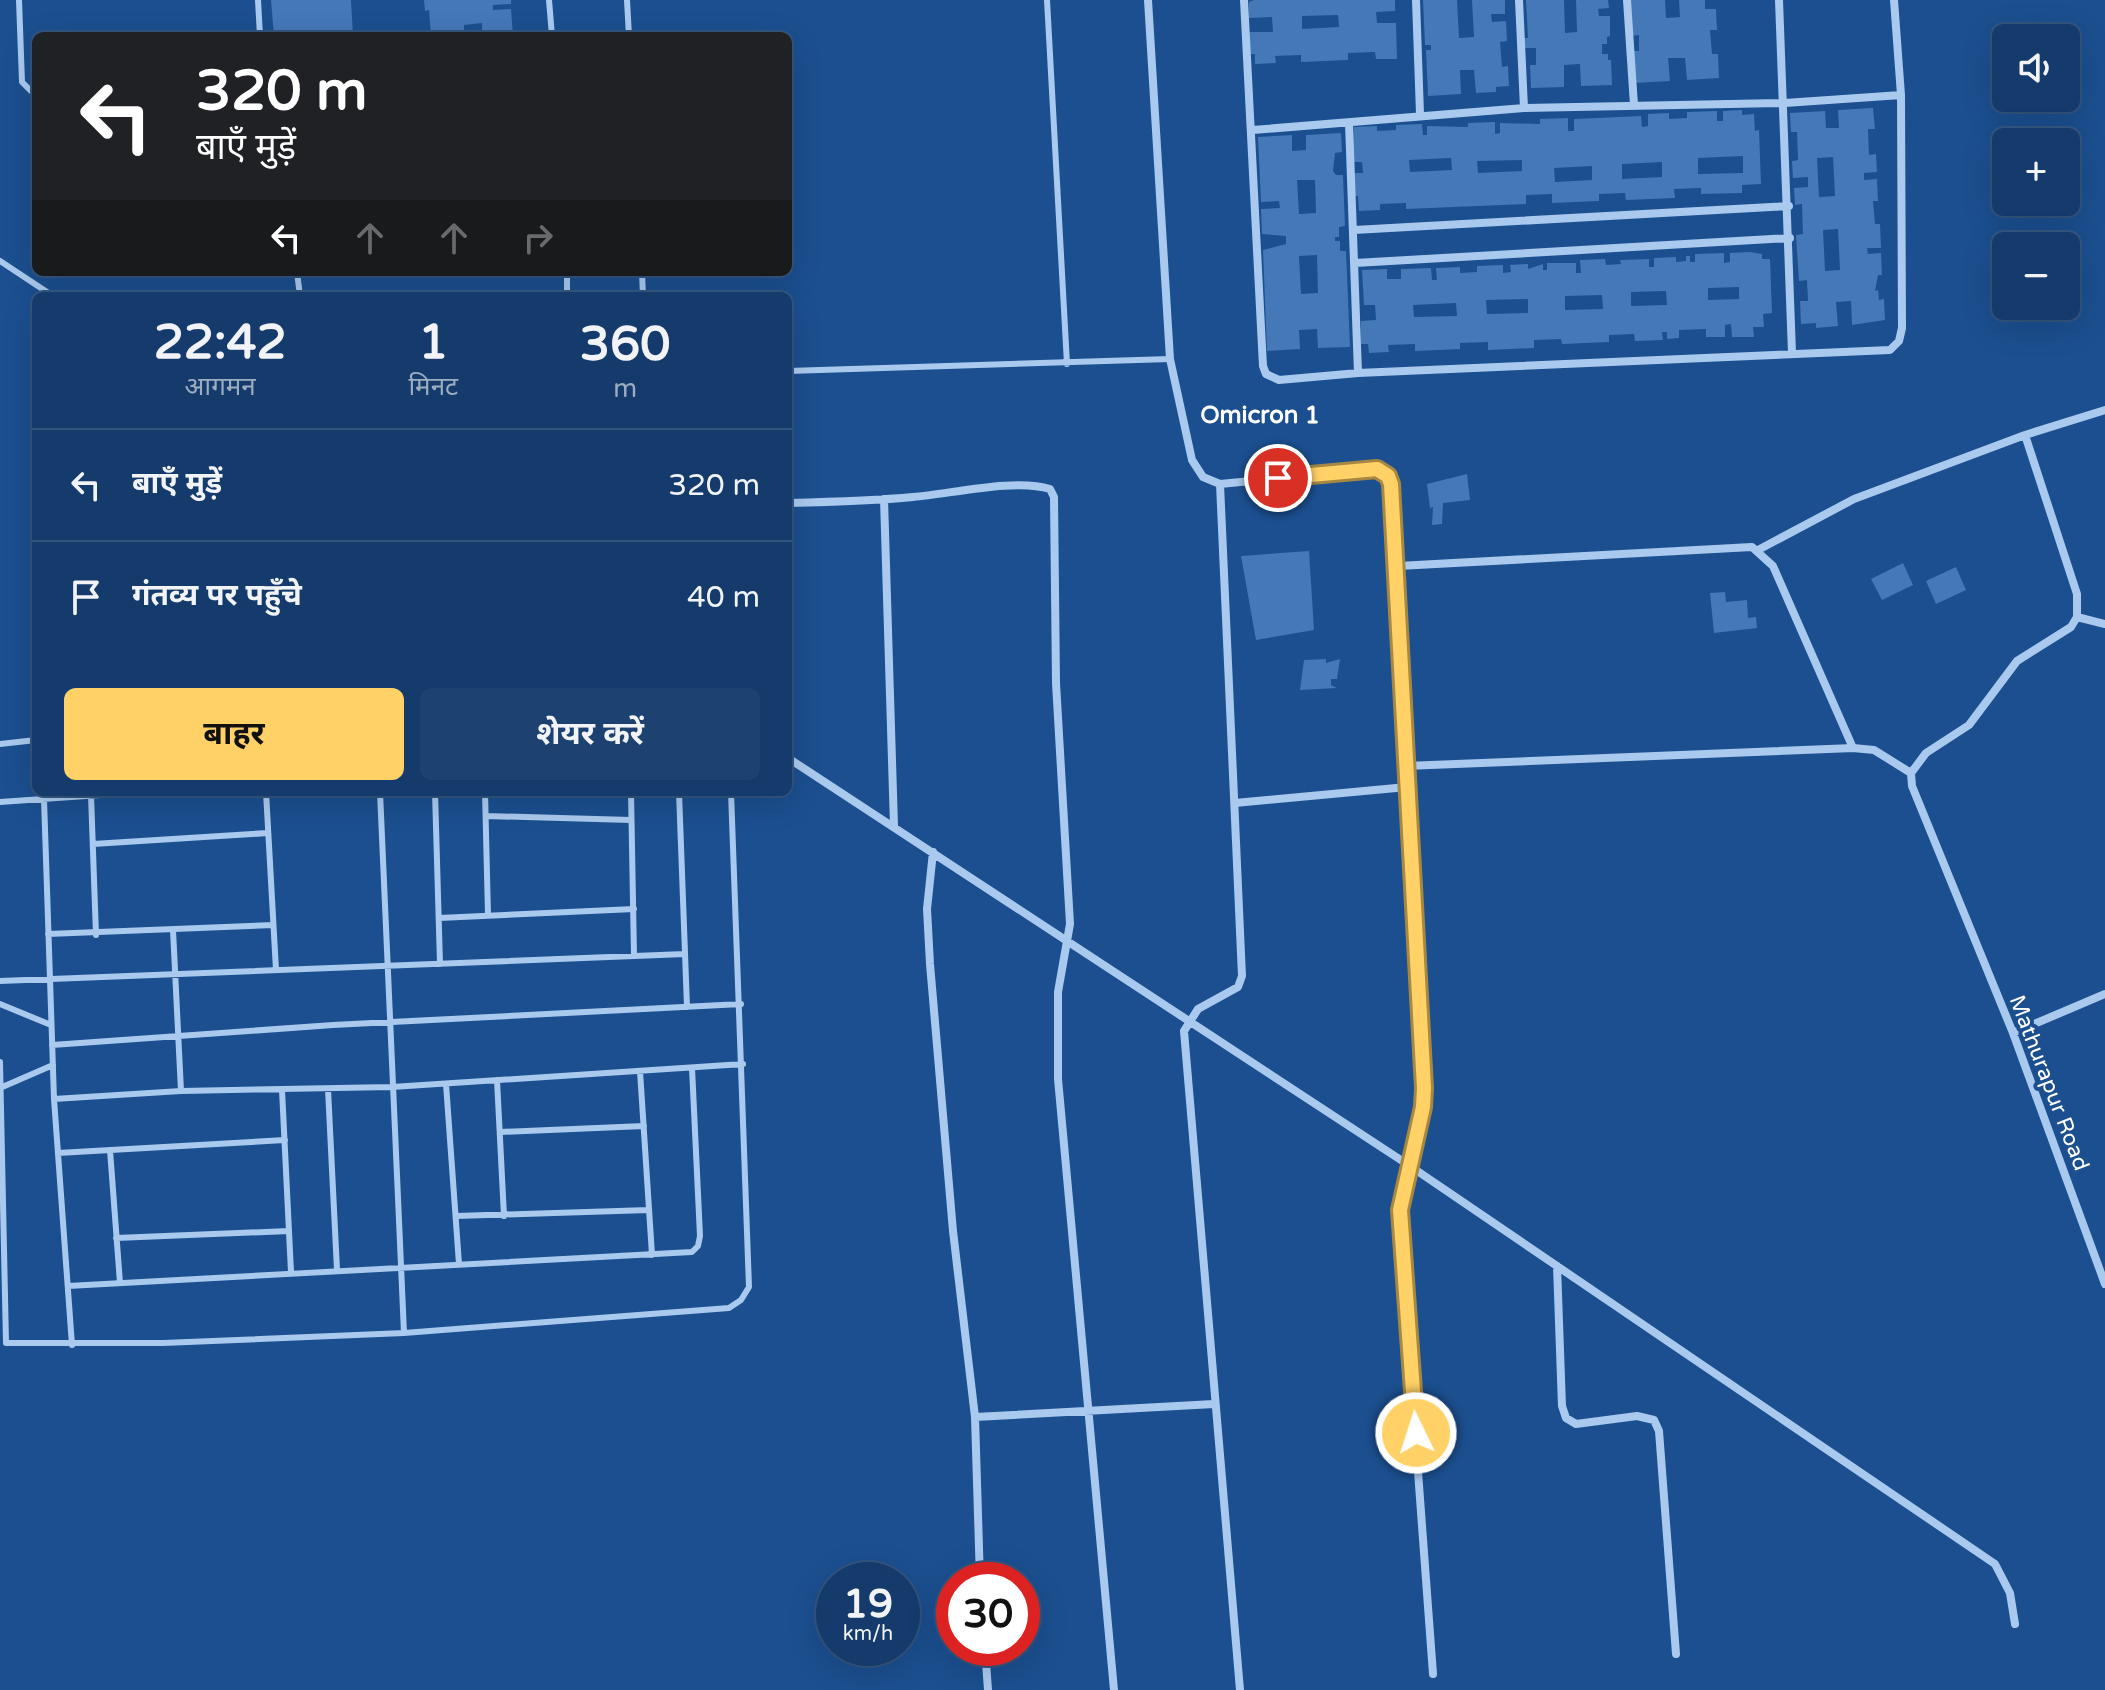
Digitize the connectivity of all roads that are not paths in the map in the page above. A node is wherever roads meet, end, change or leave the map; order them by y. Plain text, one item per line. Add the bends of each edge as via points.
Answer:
1 (19, 0) edge
2 (258, 0) edge
3 (549, 0) edge
4 (627, 0) edge
5 (1047, 0) edge
6 (1148, 0) edge
7 (1244, 0) edge
8 (1416, 0) edge
9 (1519, 0) edge
10 (1627, 0) edge
11 (1779, 0) edge
12 (1894, 0) edge
13 (260, 32) edge
14 (552, 32) edge
15 (629, 32) edge
16 (32, 92) edge
17 (1901, 95) junction
18 (1785, 103) junction
19 (1634, 105) junction
20 (1524, 108) junction
21 (1420, 114) junction
22 (1349, 123) junction
23 (1253, 130) junction
24 (1789, 206) junction
25 (1354, 230) junction
26 (1790, 238) junction
27 (0, 261) edge
28 (1355, 263) junction
29 (47, 292) edge
30 (1792, 353) junction
31 (1170, 359) junction
32 (1067, 364) junction
33 (792, 371) edge
34 (1358, 373) junction
35 (2105, 410) edge
36 (2025, 435) junction
37 (1220, 484) junction
38 (884, 499) junction
39 (792, 503) edge
40 (1758, 550) junction
41 (1398, 566) junction
42 (2077, 617) junction
43 (2105, 624) edge
44 (32, 740) edge
45 (0, 744) edge
46 (1853, 748) junction
47 (792, 761) edge
48 (1405, 766) junction
49 (1911, 773) junction
50 (1407, 787) junction
51 (79, 796) edge
52 (91, 796) edge
53 (266, 796) edge
54 (380, 796) edge
55 (435, 796) edge
56 (485, 796) edge
57 (631, 796) edge
58 (679, 796) edge
59 (731, 796) edge
60 (44, 799) junction
61 (0, 802) edge
62 (1235, 803) junction
63 (486, 816) junction
64 (631, 820) junction
65 (894, 826) junction
66 (268, 833) junction
67 (93, 844) junction
68 (933, 852) junction
69 (634, 909) junction
70 (488, 915) junction
71 (439, 918) junction
72 (273, 925) junction
73 (173, 930) junction
74 (48, 934) junction
75 (96, 935) junction
76 (1068, 942) junction
77 (685, 954) junction
78 (634, 956) junction
79 (440, 964) junction
80 (387, 966) junction
81 (276, 970) junction
82 (175, 974) junction
83 (49, 979) junction
84 (0, 981) edge
85 (2105, 994) edge
86 (0, 1004) edge
87 (741, 1004) junction
88 (687, 1007) junction
89 (1188, 1021) junction
90 (389, 1024) junction
91 (51, 1025) junction
92 (2013, 1033) junction
93 (176, 1036) junction
94 (52, 1045) junction
95 (0, 1062) edge
96 (743, 1064) junction
97 (53, 1065) junction
98 (692, 1068) junction
99 (640, 1071) junction
100 (497, 1080) junction
101 (446, 1084) junction
102 (392, 1087) junction
103 (0, 1088) edge
104 (328, 1089) junction
105 (282, 1090) junction
106 (181, 1091) junction
107 (54, 1099) junction
108 (644, 1126) junction
109 (501, 1132) junction
110 (285, 1140) junction
111 (110, 1150) junction
112 (58, 1153) junction
113 (1410, 1166) junction
114 (649, 1210) junction
115 (456, 1216) junction
116 (504, 1216) junction
117 (289, 1231) junction
118 (116, 1238) junction
119 (652, 1255) junction
120 (2101, 1260) edge
121 (459, 1264) junction
122 (1557, 1266) junction
123 (401, 1267) junction
124 (337, 1270) junction
125 (291, 1272) junction
126 (120, 1283) junction
127 (2105, 1284) edge
128 (68, 1286) junction
129 (404, 1333) junction
130 (72, 1345) junction
131 (1214, 1404) junction
132 (1089, 1410) junction
133 (975, 1417) junction
134 (979, 1562) edge
135 (2015, 1624) dead end
136 (1676, 1654) dead end
137 (986, 1666) edge
138 (1433, 1674) dead end
139 (988, 1690) edge
140 (1114, 1690) edge
141 (1240, 1690) edge

1 - 16 lane via 22,82
2 - 13 lane
3 - 14 lane
4 - 15 lane
5 - 32 lane
6 - 31 street
7 - 23 street
8 - 21 street
9 - 20 street
10 - 19 street
11 - 18 street
12 - 17 street
17 - 18 street
17 - 30 street via 1899,341 1877,353
18 - 19 street
18 - 24 street
19 - 20 street
20 - 21 street
21 - 22 street
22 - 23 street
22 - 25 street
23 - 34 street via 1266,374 1279,380
24 - 25 street
24 - 26 street
25 - 28 street
26 - 28 street
26 - 30 street
27 - 29 lane
28 - 34 street
30 - 34 street
31 - 32 lane
31 - 37 street via 1192,460 1203,477
32 - 33 lane
35 - 36 street
36 - 40 street via 1854,499
36 - 42 street via 2077,594
37 - 41 street via 1383,471 1391,484
37 - 62 street
38 - 39 street
38 - 65 street
38 - 76 street via 1041,486 1054,497 1054,626
40 - 41 street
40 - 46 street via 1773,566
41 - 48 street
42 - 43 street
42 - 49 street via 2064,634 2017,661 1969,725 1926,753
44 - 45 lane
46 - 48 street
46 - 49 street via 1874,750
47 - 65 street
48 - 50 street
49 - 92 street, Mathurapur Road via 1924,820
50 - 62 street
50 - 113 street via 1424,1088
51 - 60 lane
52 - 67 lane
53 - 66 lane
54 - 80 lane
55 - 71 lane
56 - 63 lane
57 - 64 lane
58 - 77 lane
59 - 87 lane
60 - 61 lane
60 - 74 lane
62 - 89 street via 1242,976 1238,987 1198,1009
63 - 64 lane
63 - 70 lane
64 - 69 lane
65 - 68 street
66 - 67 lane
66 - 72 lane
67 - 75 lane
68 - 76 street
68 - 133 street via 927,909 932,994
69 - 70 lane
69 - 78 lane
70 - 71 lane
71 - 79 lane
72 - 73 lane
72 - 81 lane
73 - 75 lane
73 - 82 lane
74 - 75 lane
74 - 83 lane
76 - 89 street
76 - 132 street via 1058,992 1058,1079
77 - 78 lane
77 - 88 lane
78 - 79 lane
79 - 80 lane
80 - 81 lane
80 - 90 lane
81 - 82 lane
82 - 83 lane
82 - 93 lane
83 - 84 lane
83 - 91 lane
85 - 92 street
86 - 91 lane
87 - 88 lane
87 - 96 lane
88 - 90 lane
89 - 113 street
89 - 131 street via 1184,1031
90 - 93 lane
90 - 102 lane
91 - 94 lane
92 - 120 street, Mathurapur Road
93 - 94 lane
93 - 106 lane
94 - 97 lane
95 - 103 lane
96 - 98 lane
96 - 129 lane via 749,1287 741,1300 714,1311
97 - 103 lane
97 - 107 lane
98 - 99 lane
98 - 119 lane via 698,1246 692,1252
99 - 100 lane
99 - 108 lane
100 - 101 lane
100 - 109 lane
101 - 102 lane
101 - 115 lane
102 - 104 lane
102 - 123 lane
103 - 130 lane via 6,1343
104 - 105 lane
104 - 124 lane
105 - 106 lane
105 - 110 lane
106 - 107 lane
107 - 112 lane
108 - 109 lane
108 - 114 lane
109 - 116 lane
110 - 111 lane
110 - 117 lane
111 - 112 lane
111 - 118 lane
112 - 128 lane
113 - 122 street
113 - 138 street via 1400,1229
114 - 116 lane
114 - 119 lane
115 - 116 lane
115 - 121 lane
117 - 118 lane
117 - 125 lane
118 - 126 lane
119 - 121 lane
120 - 127 street, Mathurapur Road
121 - 123 lane
122 - 135 street via 1995,1564 2010,1593
122 - 136 street via 1566,1418 1576,1424 1637,1416 1654,1420 1659,1431
123 - 124 lane
123 - 129 lane
124 - 125 lane
125 - 126 lane
126 - 128 lane
128 - 130 lane
129 - 130 lane
131 - 132 street
131 - 141 street
132 - 133 street
132 - 140 street
133 - 134 street
137 - 139 street

